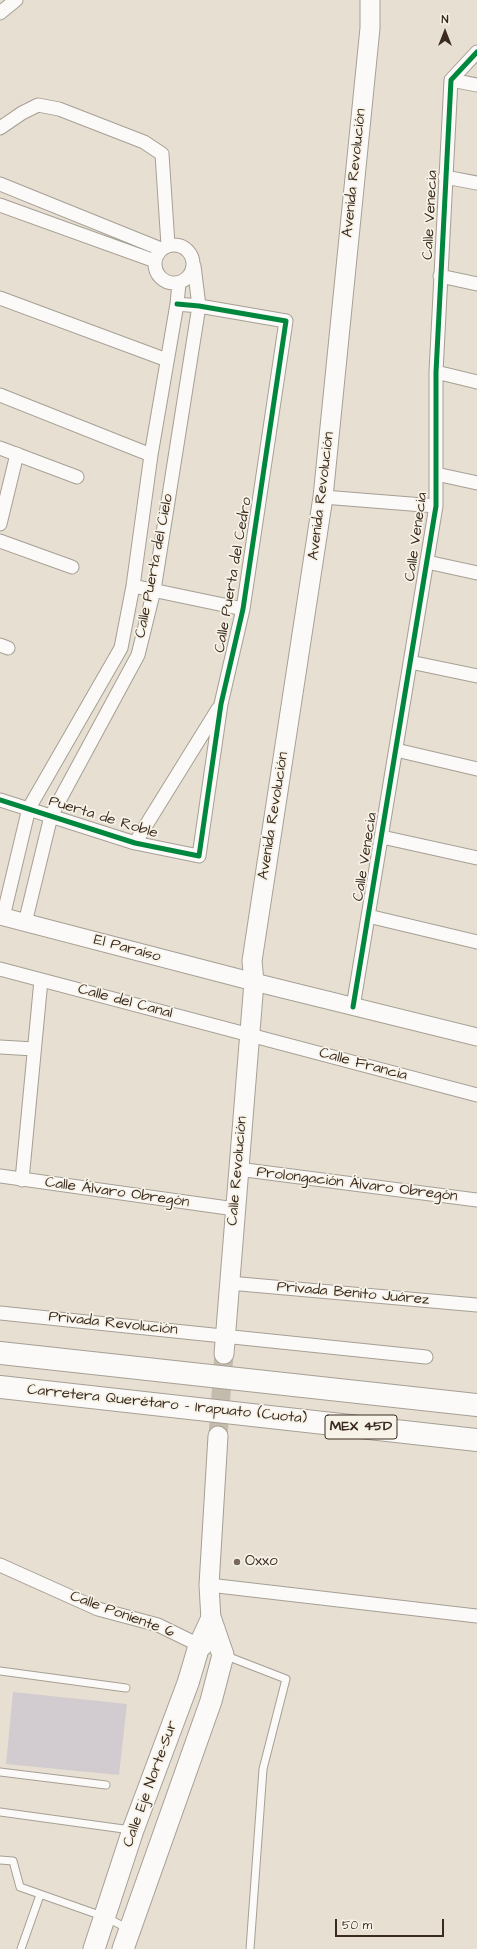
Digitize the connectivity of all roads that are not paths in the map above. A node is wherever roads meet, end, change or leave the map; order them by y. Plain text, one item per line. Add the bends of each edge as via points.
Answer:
1 (16, 0) edge
2 (370, 0) edge
3 (0, 13) edge
4 (477, 52) edge
5 (451, 80) junction
6 (477, 85) edge
7 (0, 128) edge
8 (445, 177) junction
9 (477, 183) edge
10 (0, 184) edge
11 (0, 205) edge
12 (164, 247) junction
13 (154, 262) junction
14 (194, 266) junction
15 (440, 276) junction
16 (180, 283) junction
17 (477, 284) edge
18 (0, 298) edge
19 (177, 304) junction
20 (199, 306) junction
21 (167, 360) junction
22 (436, 372) junction
23 (477, 382) edge
24 (0, 394) edge
25 (0, 448) edge
26 (17, 454) junction
27 (151, 455) junction
28 (436, 474) junction
29 (77, 477) dead end
30 (477, 483) edge
31 (323, 498) junction
32 (436, 506) junction
33 (0, 524) edge
34 (0, 541) edge
35 (427, 562) junction
36 (72, 567) dead end
37 (477, 573) edge
38 (132, 586) junction
39 (154, 590) junction
40 (243, 609) junction
41 (410, 662) junction
42 (477, 676) edge
43 (221, 704) junction
44 (396, 750) junction
45 (477, 769) edge
46 (0, 800) edge
47 (29, 808) junction
48 (51, 816) junction
49 (382, 837) junction
50 (135, 842) junction
51 (199, 856) joint
52 (477, 858) edge
53 (368, 916) junction
54 (1, 917) edge
55 (25, 923) junction
56 (477, 942) edge
57 (0, 970) edge
58 (41, 980) junction
59 (253, 985) junction
60 (353, 1007) junction
61 (250, 1030) junction
62 (477, 1037) edge
63 (0, 1047) edge
64 (34, 1049) junction
65 (477, 1095) edge
66 (238, 1169) junction
67 (0, 1176) edge
68 (22, 1180) junction
69 (477, 1200) edge
70 (235, 1210) junction
71 (229, 1283) junction
72 (477, 1305) edge
73 (0, 1313) edge
74 (225, 1345) junction
75 (0, 1352) edge
76 (426, 1357) dead end
77 (0, 1387) edge
78 (477, 1405) edge
79 (218, 1436) tunnel mouth
80 (477, 1440) edge
81 (0, 1565) edge
82 (209, 1585) junction
83 (477, 1616) edge
84 (211, 1620) junction
85 (199, 1646) junction
86 (223, 1655) junction
87 (0, 1671) edge
88 (126, 1688) dead end
89 (0, 1772) edge
90 (106, 1785) dead end
91 (0, 1812) edge
92 (133, 1830) junction
93 (0, 1860) edge
94 (40, 1895) junction
95 (105, 1917) junction
96 (129, 1929) junction
97 (21, 1949) edge
98 (94, 1949) edge
99 (123, 1949) edge
100 (250, 1949) edge

1 - 3 street
2 - 31 main road, Avenida Revolución via 370,28
4 - 5 street
5 - 6 street
5 - 8 street, Calle Venecia
7 - 12 street via 38,106 59,109 144,142 162,154
8 - 9 street
8 - 15 street, Calle Venecia
10 - 12 street
11 - 13 street
12 - 13 street
12 - 14 street via 176,245 186,249 192,257
13 - 16 street via 162,280
14 - 16 street via 189,276
14 - 20 street, Calle Puerta del Cielo
15 - 17 street
15 - 22 street, Calle Venecia
16 - 19 street, Calle Puerta del Cielo
18 - 21 street
19 - 20 street
19 - 21 street, Calle Puerta del Cielo
20 - 39 street, Calle Puerta del Cielo
20 - 40 street, Calle Puerta del Cedro via 286,321
21 - 27 street, Calle Puerta del Cielo
22 - 23 street
22 - 28 street, Calle Venecia
24 - 27 street
25 - 26 street
26 - 29 street
26 - 33 street
27 - 38 street, Calle Puerta del Cielo
28 - 30 street
28 - 32 street, Calle Venecia
31 - 32 street
31 - 59 main road, Avenida Revolución via 252,961
32 - 35 street, Calle Venecia
34 - 36 street
35 - 37 street
35 - 41 street, Calle Venecia
38 - 39 street
38 - 47 street, Calle Puerta del Cielo via 121,648
39 - 40 street
39 - 48 street, Calle Puerta del Cielo via 138,655
40 - 43 street, Calle Puerta del Cedro
41 - 42 street
41 - 44 street, Calle Venecia
43 - 50 street, Calle Puerta del Cedro
43 - 51 street, Calle Puerta del Cedro
44 - 45 street
44 - 49 street, Calle Venecia
46 - 47 street, Puerta de Roble
47 - 48 street, Puerta de Roble
47 - 54 street, Calle Puerta del Cielo
48 - 50 street, Puerta de Roble
48 - 55 street, Calle Puerta del Cielo
49 - 52 street
49 - 53 street, Calle Venecia
50 - 51 street, Puerta de Roble
53 - 56 street
53 - 60 street, Calle Venecia
54 - 55 street, El Paraíso
55 - 59 street, El Paraíso
57 - 58 street, Calle del Canal
58 - 61 street, Calle del Canal
58 - 64 street
59 - 60 street
59 - 61 main road, Calle Revolución
60 - 62 street
61 - 65 street, Calle Francia
61 - 66 main road, Calle Revolución
63 - 64 street
64 - 68 street
66 - 69 street, Prolongación Álvaro Obregón
66 - 70 main road, Calle Revolución
67 - 68 street, Calle Álvaro Obregón
68 - 70 street, Calle Álvaro Obregón
70 - 71 main road, Calle Revolución
71 - 72 street, Privada Benito Juárez
71 - 74 main road, Calle Revolución
73 - 74 street, Privada Revolución
74 - 76 street, Privada Revolución
75 - 78 highway, MEX 45D
77 - 80 highway, Carretera Querétaro - Irapuato (Cuota) / MEX 45D
79 - 82 main road, Calle Eje Norte-Sur
81 - 85 street, Calle Poniente 6 via 98,1609 158,1625
82 - 83 street
82 - 84 main road, Calle Eje Norte-Sur
84 - 85 main road, Calle Eje Norte-Sur
84 - 86 main road, Calle Eje Norte-Sur
85 - 86 street, Calle Poniente 6
85 - 92 main road, Calle Eje Norte-Sur via 188,1683
86 - 96 main road, Calle Eje Norte-Sur via 211,1701
86 - 100 lane via 286,1679 263,1769
87 - 88 lane
89 - 90 lane
91 - 92 lane
92 - 95 main road, Calle Eje Norte-Sur
93 - 94 lane via 14,1861 20,1887
94 - 95 lane
94 - 97 lane
95 - 96 lane
95 - 98 main road, Calle Eje Norte-Sur
96 - 99 main road, Calle Eje Norte-Sur

